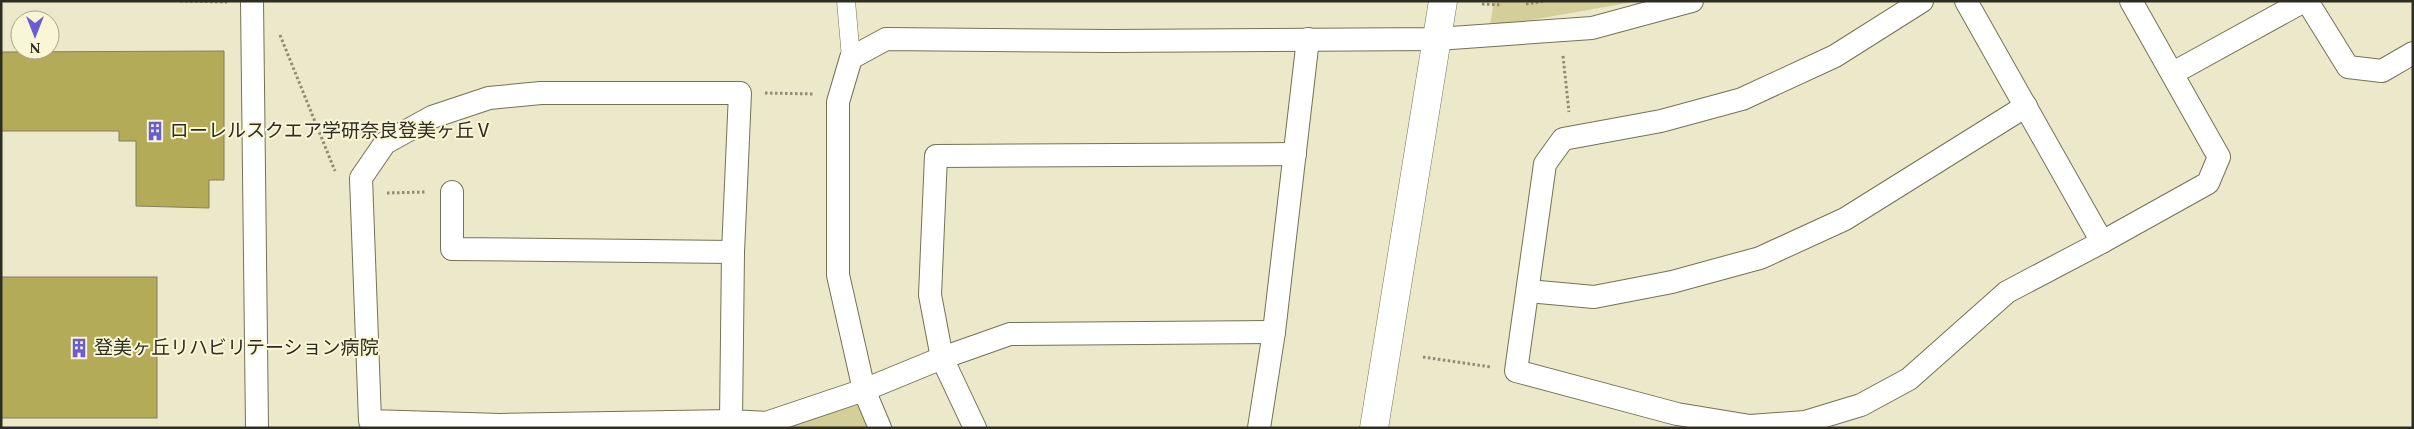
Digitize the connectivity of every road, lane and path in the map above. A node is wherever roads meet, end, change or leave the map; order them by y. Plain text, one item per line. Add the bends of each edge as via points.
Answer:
1 (180, 1) edge
2 (846, 1) edge
3 (1443, 1) edge
4 (1545, 1) edge
5 (1692, 1) edge
6 (1922, 1) edge
7 (1966, 1) edge
8 (2131, 1) edge
9 (2305, 1) edge
10 (252, 2) edge
11 (1482, 4) dead end
12 (1511, 5) dead end
13 (1520, 5) dead end
14 (277, 28) dead end
15 (1308, 39) junction
16 (1437, 39) junction
17 (1563, 53) dead end
18 (2413, 53) edge
19 (851, 58) junction
20 (2173, 73) junction
21 (740, 93) junction
22 (817, 94) dead end
23 (2026, 106) junction
24 (1572, 137) junction
25 (1296, 154) junction
26 (338, 176) dead end
27 (452, 192) dead end
28 (2102, 242) junction
29 (733, 252) junction
30 (1528, 291) junction
31 (1274, 332) junction
32 (1423, 357) dead end
33 (942, 358) junction
34 (1516, 371) junction
35 (864, 390) junction
36 (731, 421) junction
37 (257, 428) edge
38 (880, 428) edge
39 (975, 428) edge
40 (1259, 428) edge
41 (1374, 428) edge

1 - 10 path
2 - 19 street
3 - 16 street
4 - 13 path
5 - 16 street via 1592,28
6 - 24 street via 1835,56 1742,99 1661,121
7 - 23 street
8 - 20 street
9 - 18 street via 2348,67 2382,71
9 - 20 street
10 - 37 street
11 - 12 path
14 - 26 path
15 - 16 street
15 - 19 street via 886,39
15 - 25 street
16 - 41 street
17 - 24 path
19 - 35 street via 838,102 838,275
20 - 28 street via 2218,157 2208,183
21 - 22 path
21 - 29 street
21 - 36 street via 541,93 489,98 432,117 385,143 361,178 370,421 500,425
23 - 28 street
23 - 30 street via 1844,219 1760,258 1672,282 1594,297
24 - 30 street via 1563,139 1545,164
25 - 31 street
25 - 33 street via 936,156 930,295
27 - 29 street via 452,249
28 - 34 street via 2007,292 1909,379 1861,405 1805,422 1750,426 1677,414
29 - 36 street
30 - 34 street
31 - 33 street via 1010,334
31 - 40 street
32 - 34 path
33 - 35 street
33 - 39 street
35 - 36 street via 766,423
35 - 38 street

